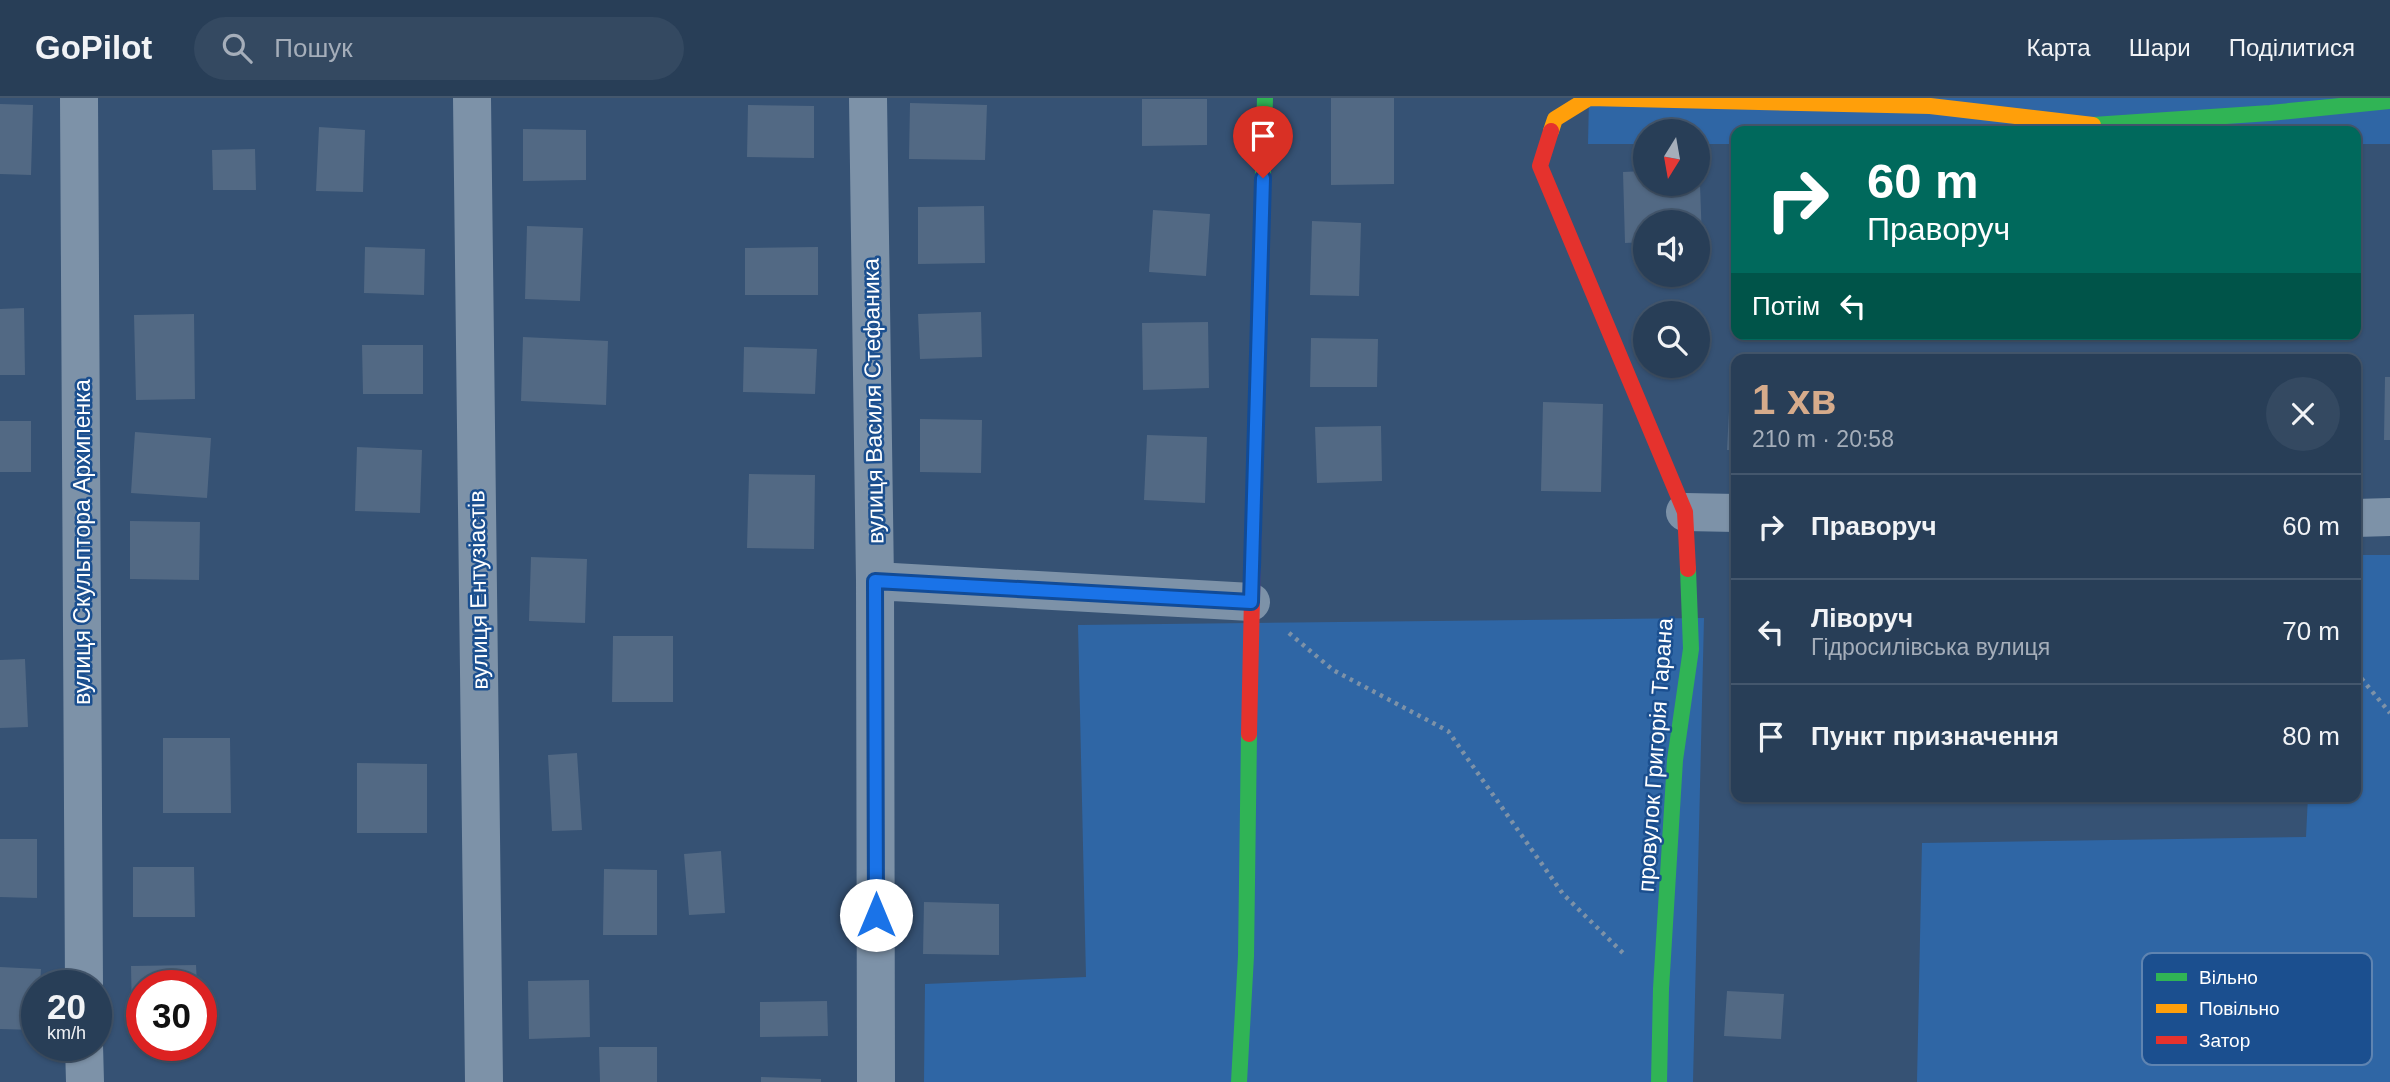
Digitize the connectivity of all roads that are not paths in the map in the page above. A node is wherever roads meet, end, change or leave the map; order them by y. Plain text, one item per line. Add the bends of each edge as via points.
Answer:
1 (79, 98) edge
2 (472, 98) edge
3 (868, 98) edge
4 (1265, 98) edge
5 (2390, 101) edge
6 (1685, 512) junction
7 (1731, 513) edge
8 (2390, 517) edge
9 (2361, 518) edge
10 (875, 581) junction
11 (1251, 602) junction
12 (84, 970) edge
13 (85, 1061) edge
14 (85, 1082) edge
15 (484, 1082) edge
16 (876, 1082) edge
17 (1239, 1082) edge
18 (1659, 1082) edge

1 - 12 street, вулиця Скульптора Архипенка
2 - 15 street, вулиця Ентузіастів
3 - 10 street, вулиця Василя Стефаника
4 - 11 street
5 - 6 street, провулок Григорія Тарана via 2092,125 1930,106 1588,99 1555,119 1540,166
6 - 7 street
6 - 18 street, провулок Григорія Тарана via 1691,649 1675,760
8 - 9 street
10 - 11 street
10 - 16 street, вулиця Василя Стефаника
11 - 17 street via 1246,956
13 - 14 street

